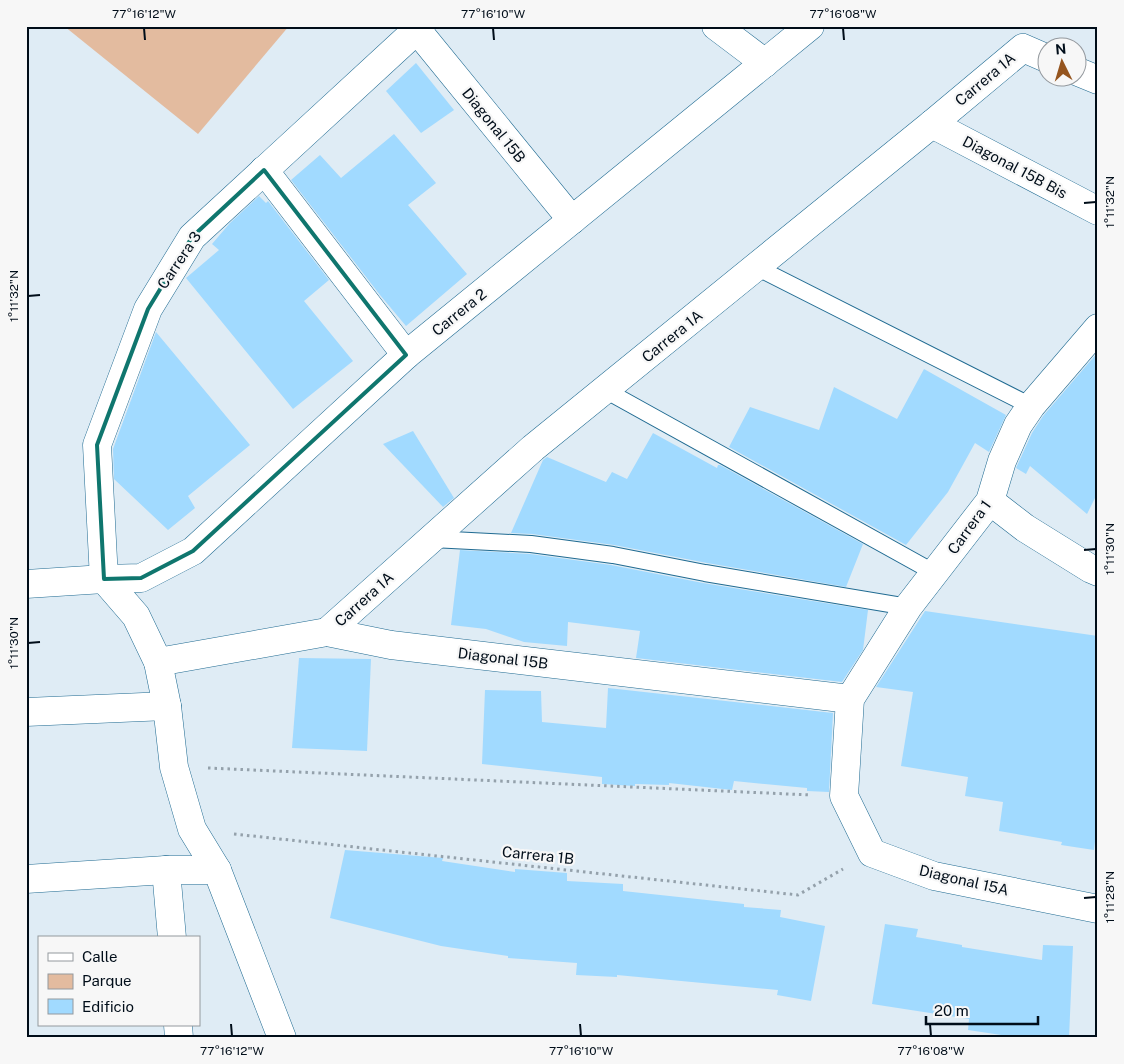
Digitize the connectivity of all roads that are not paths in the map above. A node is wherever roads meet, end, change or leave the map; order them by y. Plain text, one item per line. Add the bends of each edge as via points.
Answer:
1 (716, 26) edge
2 (810, 26) edge
3 (419, 28) edge
4 (1035, 53) edge
5 (765, 63) junction
6 (1086, 75) edge
7 (1098, 80) edge
8 (932, 124) junction
9 (264, 170) junction
10 (1098, 211) edge
11 (572, 220) junction
12 (756, 266) junction
13 (1098, 328) edge
14 (406, 355) junction
15 (605, 390) junction
16 (1031, 406) junction
17 (990, 501) junction
18 (432, 538) junction
19 (1098, 572) edge
20 (935, 573) junction
21 (104, 578) junction
22 (26, 584) edge
23 (908, 607) junction
24 (327, 632) junction
25 (158, 662) junction
26 (850, 699) junction
27 (167, 706) junction
28 (26, 712) edge
29 (166, 870) junction
30 (217, 870) junction
31 (26, 880) edge
32 (1098, 909) edge
33 (172, 936) edge
34 (282, 1038) edge

1 - 5 street
2 - 5 street, Carrera 2
3 - 9 street, Carrera 3
3 - 11 street, Diagonal 15B
4 - 8 street, Carrera 1A
5 - 11 street, Carrera 2
6 - 7 street
8 - 10 street, Diagonal 15B Bis
8 - 12 street, Carrera 1A
9 - 14 street
9 - 21 street, Carrera 3 via 192,237 148,308 97,445
11 - 14 street, Carrera 2
12 - 15 street, Carrera 1A
12 - 16 lane
13 - 16 street, Carrera 1
14 - 21 street, Carrera 2 via 193,551 141,578
15 - 18 street, Carrera 1A via 533,448
15 - 20 lane
16 - 17 street, Carrera 1 via 1002,461
17 - 19 street via 1025,528
17 - 20 street, Carrera 1
18 - 23 lane via 531,544 613,555
18 - 24 street, Carrera 1A
20 - 23 street, Carrera 1
21 - 22 street
21 - 25 street via 136,616
23 - 26 street, Carrera 1
24 - 25 street, Diagonal 15B
24 - 26 street, Diagonal 15B via 392,645
25 - 27 street
26 - 32 street, Diagonal 15A via 844,796 872,853 934,876
27 - 28 street
27 - 30 street via 174,767 192,829
29 - 30 street
29 - 31 street
29 - 33 street
30 - 34 street

